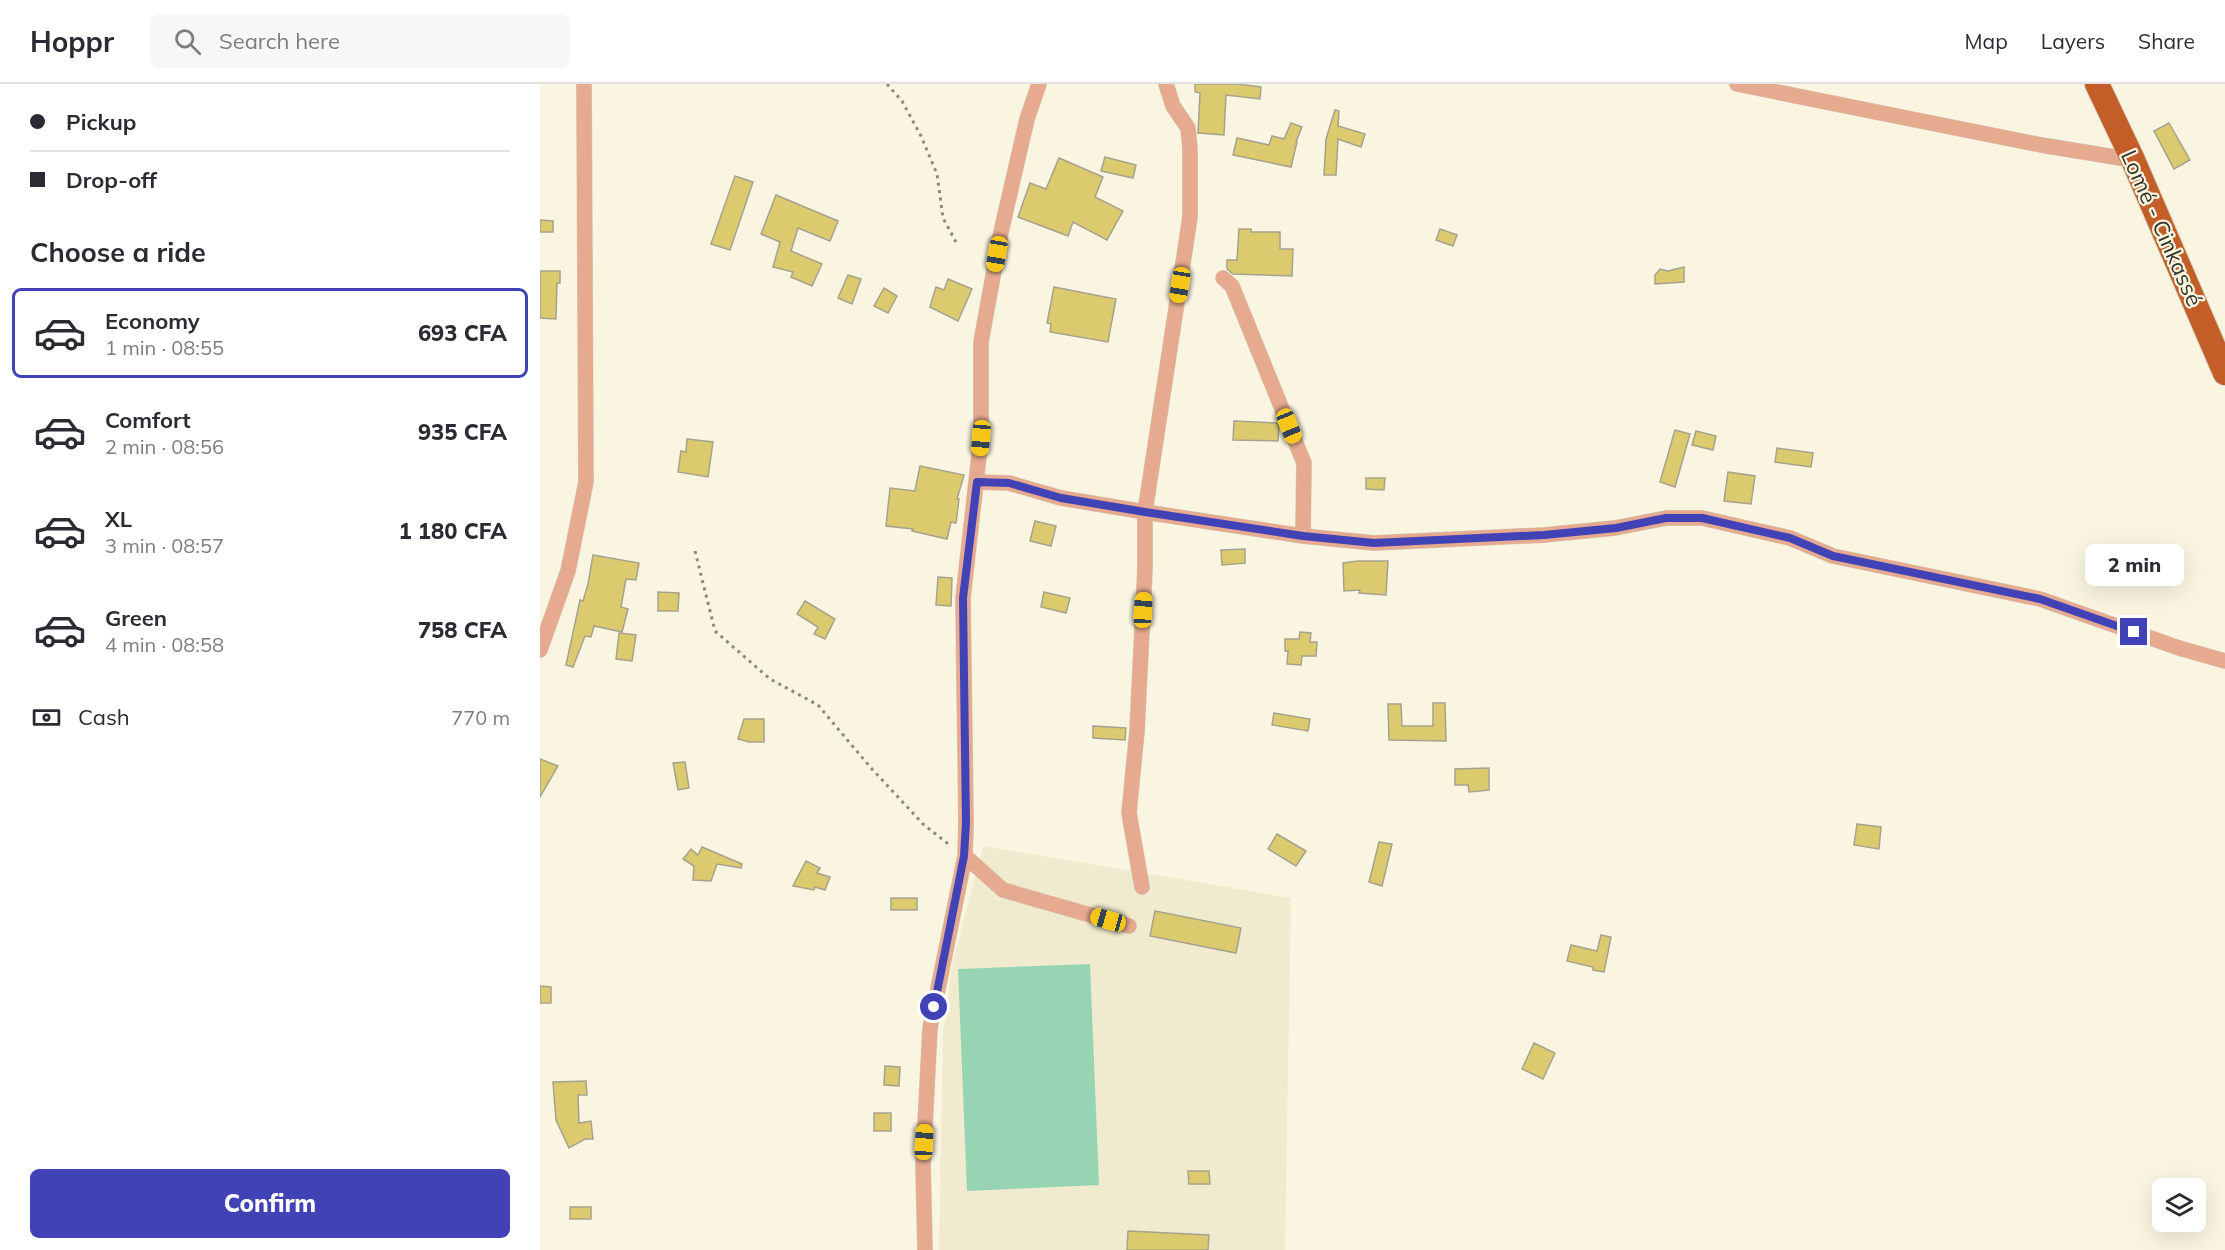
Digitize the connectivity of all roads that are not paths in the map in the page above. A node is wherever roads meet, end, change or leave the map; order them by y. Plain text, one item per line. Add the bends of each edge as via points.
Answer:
1 (584, 84) edge
2 (1039, 84) edge
3 (1166, 84) edge
4 (1737, 84) edge
5 (2097, 84) edge
6 (2133, 160) junction
7 (1224, 278) dead end
8 (2225, 374) edge
9 (977, 482) junction
10 (1145, 512) junction
11 (1303, 536) junction
12 (540, 650) edge
13 (2225, 661) edge
14 (964, 856) junction
15 (1142, 887) dead end
16 (1129, 926) dead end
17 (925, 1250) edge

1 - 12 street via 586,482 568,572
2 - 9 street via 1026,119 981,342
3 - 10 street via 1173,106 1188,128 1190,217
4 - 6 street
5 - 6 highway, Lomé - Cinkassé
6 - 8 highway, Lomé - Cinkassé
7 - 11 street via 1232,286 1304,463
9 - 10 street via 1009,483 1061,498
9 - 14 street via 963,598
10 - 11 street
10 - 15 street via 1137,731 1129,813
11 - 13 street via 1374,543 1460,540 1616,528 1666,518 1702,518 1790,538 1833,556 2040,599
14 - 16 street via 1003,890
14 - 17 street via 930,1028 923,1165

